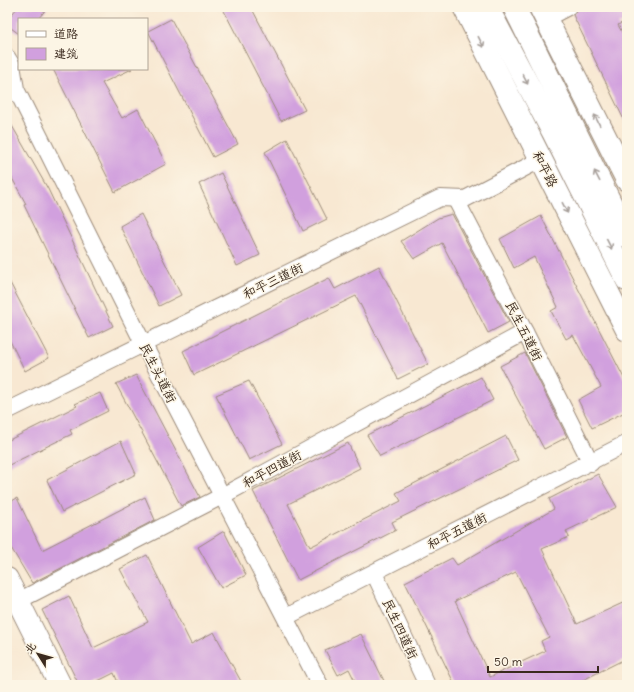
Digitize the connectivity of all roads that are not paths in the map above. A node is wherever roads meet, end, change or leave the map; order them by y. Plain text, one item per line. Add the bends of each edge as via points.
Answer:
1 (464, 7) edge
2 (470, 7) edge
3 (487, 7) edge
4 (514, 7) edge
5 (568, 7) edge
6 (539, 11) edge
7 (502, 36) junction
8 (7, 57) edge
9 (540, 160) junction
10 (627, 180) edge
11 (456, 200) junction
12 (627, 236) edge
13 (627, 280) edge
14 (627, 330) edge
15 (525, 332) junction
16 (144, 345) junction
17 (7, 411) edge
18 (627, 444) edge
19 (591, 463) junction
20 (222, 496) junction
21 (374, 573) junction
22 (7, 579) edge
23 (18, 602) junction
24 (286, 617) junction
25 (60, 685) edge
26 (320, 685) edge
27 (427, 685) edge

1 -> 9 main road, 和平路
2 - 7 main road
3 - 7 main road, 和平路
12 -> 4 main road
5 - 6 street
10 -> 6 main road
7 -> 13 main road, 和平路
8 - 16 street, 民生头道街 via 12,65 16,89
9 - 11 street, 和平三道街 via 465,199
9 -> 14 main road, 和平路
11 - 15 street, 民生五道街
11 - 16 street, 和平三道街 via 440,198
15 - 19 street, 民生五道街
15 - 20 street, 和平四道街
16 - 17 street, 和平三道街
16 - 20 street, 民生头道街
18 - 19 street, 和平五道街
19 - 21 street, 和平五道街
20 - 23 street, 和平四道街
20 - 24 street, 民生头道街
21 - 24 street, 和平五道街
21 - 27 street, 民生四道街
22 - 23 main road
23 - 25 main road
24 - 26 street, 民生头道街

